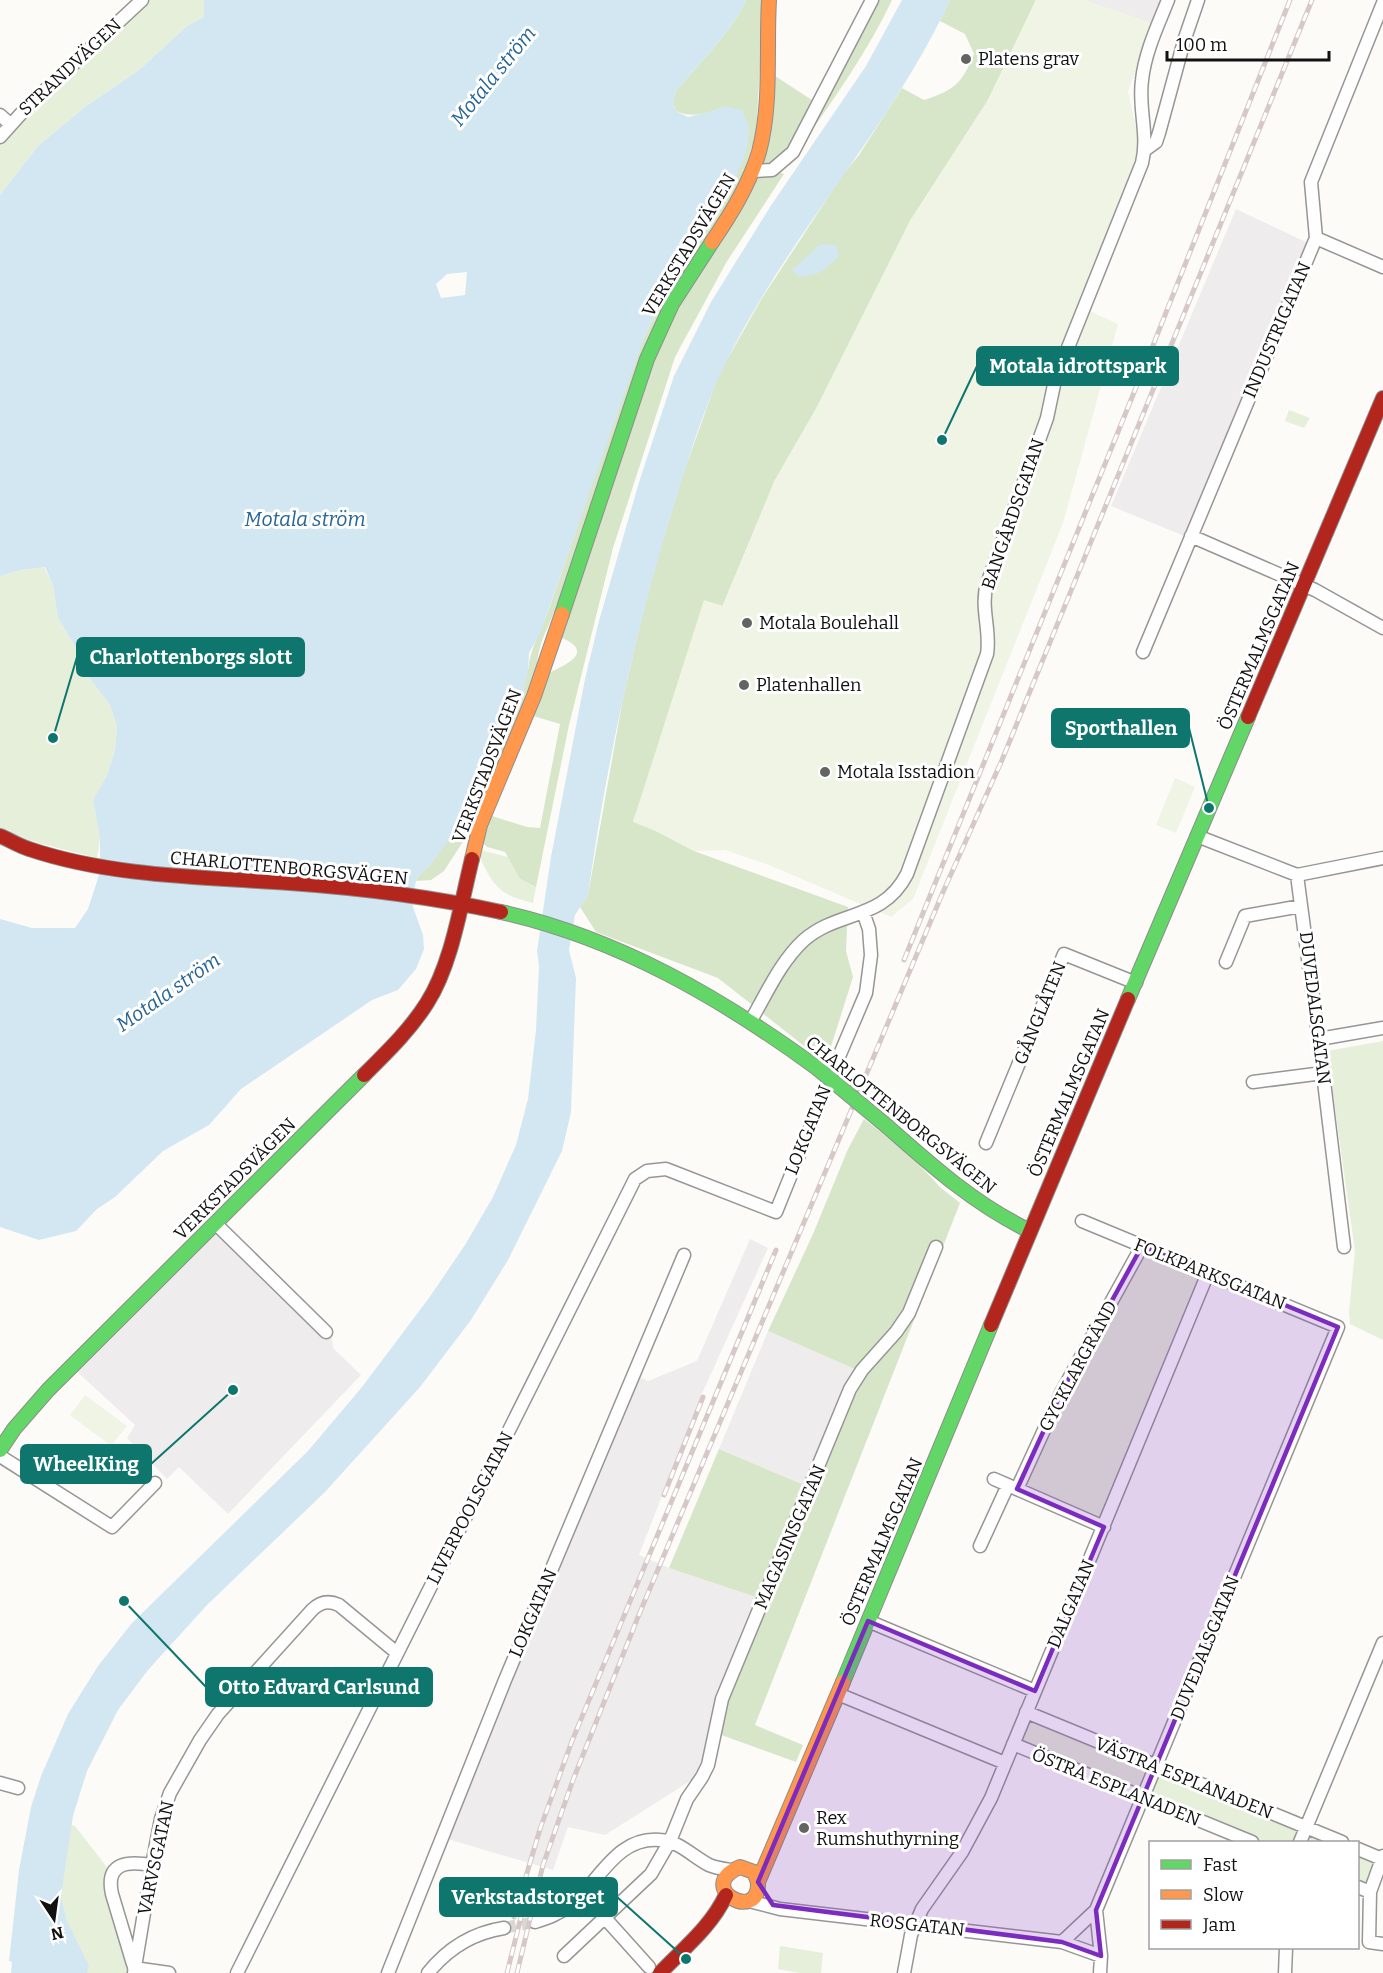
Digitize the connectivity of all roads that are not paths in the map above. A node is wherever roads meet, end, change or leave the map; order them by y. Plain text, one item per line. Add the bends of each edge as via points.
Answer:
1 (142, 0) edge
2 (769, 0) edge
3 (872, 0) edge
4 (1168, 0) edge
5 (1198, 0) edge
6 (1383, 3) edge
7 (0, 115) edge
8 (10, 124) junction
9 (0, 136) edge
10 (1145, 150) junction
11 (752, 171) junction
12 (1316, 237) junction
13 (1383, 267) edge
14 (1383, 398) edge
15 (1191, 536) junction
16 (1304, 585) junction
17 (1383, 628) edge
18 (1143, 652) dead end
19 (0, 836) edge
20 (1197, 836) junction
21 (0, 843) edge
22 (26, 848) junction
23 (1383, 858) edge
24 (1297, 875) junction
25 (460, 904) junction
26 (1301, 906) junction
27 (862, 912) junction
28 (1226, 962) dead end
29 (1136, 983) junction
30 (750, 1022) junction
31 (1383, 1028) edge
32 (1319, 1039) junction
33 (1323, 1073) junction
34 (1252, 1082) dead end
35 (986, 1143) dead end
36 (776, 1212) joint
37 (1082, 1221) dead end
38 (216, 1224) junction
39 (1030, 1231) junction
40 (936, 1246) dead end
41 (1142, 1246) junction
42 (1344, 1247) dead end
43 (684, 1255) dead end
44 (1208, 1273) junction
45 (1338, 1327) joint
46 (326, 1332) dead end
47 (0, 1450) edge
48 (0, 1456) edge
49 (994, 1479) dead end
50 (155, 1483) dead end
51 (1012, 1487) junction
52 (1104, 1527) junction
53 (981, 1546) dead end
54 (868, 1621) junction
55 (1383, 1643) edge
56 (397, 1653) junction
57 (1035, 1691) junction
58 (838, 1694) junction
59 (1026, 1712) junction
60 (1013, 1744) junction
61 (1005, 1763) junction
62 (1156, 1767) junction
63 (0, 1783) edge
64 (18, 1788) dead end
65 (1144, 1798) junction
66 (790, 1804) junction
67 (1306, 1828) junction
68 (670, 1841) junction
69 (1250, 1841) edge
70 (1300, 1841) edge
71 (1339, 1841) edge
72 (1359, 1849) edge
73 (1382, 1858) edge
74 (152, 1865) junction
75 (711, 1866) junction
76 (738, 1869) junction
77 (758, 1884) junction
78 (1359, 1887) edge
79 (725, 1889) junction
80 (1370, 1892) junction
81 (744, 1901) junction
82 (773, 1905) junction
83 (1096, 1910) junction
84 (605, 1918) junction
85 (535, 1922) tunnel mouth
86 (915, 1924) junction
87 (504, 1928) tunnel mouth
88 (1062, 1942) junction
89 (1383, 1944) edge
90 (1286, 1949) edge
91 (564, 1956) dead end
92 (1101, 1956) junction
93 (134, 1970) edge
94 (654, 1970) edge
95 (169, 1973) edge
96 (237, 1973) edge
97 (388, 1973) edge
98 (428, 1973) edge
99 (672, 1973) edge
100 (904, 1973) edge
101 (1100, 1973) edge
102 (1285, 1973) edge

1 - 8 street, STRANDVÄGEN
2 - 11 street, VERKSTADSVÄGEN via 765,111
3 - 11 street via 793,152 772,170
4 - 10 street, BANGÅRDSGATAN via 1152,39 1142,80
5 - 10 street, BANGÅRDSGATAN via 1156,142
6 - 12 street, INDUSTRIGATAN via 1311,182
7 - 8 street
8 - 9 street, STRANDVÄGEN
10 - 27 street, BANGÅRDSGATAN via 1055,380 1047,418 987,584 987,654 907,874 882,904
11 - 25 street, VERKSTADSVÄGEN via 738,200 679,291 647,358 534,696 480,825
12 - 13 street
12 - 15 street, INDUSTRIGATAN
14 - 16 street, ÖSTERMALMSGATAN
15 - 16 street
15 - 18 street, INDUSTRIGATAN
16 - 17 street
16 - 20 street, ÖSTERMALMSGATAN
19 - 22 street, CHARLOTTENBORGSVÄGEN
20 - 24 street
20 - 29 street, ÖSTERMALMSGATAN
21 - 22 street, CHARLOTTENBORGSVÄGEN
22 - 25 street, CHARLOTTENBORGSVÄGEN via 100,866 175,876 326,886
23 - 24 street
24 - 26 street, DUVEDALSGATAN
25 - 30 street, CHARLOTTENBORGSVÄGEN via 534,920 627,953
25 - 38 street, VERKSTADSVÄGEN via 440,977 411,1026
26 - 28 street via 1245,916
26 - 32 street, DUVEDALSGATAN
27 - 30 street, BANGÅRDSGATAN via 805,940 787,961
27 - 36 street, LOKGATAN via 871,949 866,993
29 - 35 street, GÅNGLÅTEN via 1064,954
29 - 39 street, ÖSTERMALMSGATAN
30 - 39 street, CHARLOTTENBORGSVÄGEN, bridge via 817,1068 971,1198
31 - 32 street
32 - 33 street, DUVEDALSGATAN
33 - 34 street
33 - 42 street, DUVEDALSGATAN
36 - 56 street, LIVERPOOLSGATAN via 666,1168 647,1171 635,1179
37 - 41 street, FOLKPARKSGATAN
38 - 46 street
38 - 47 street, VERKSTADSVÄGEN via 48,1390
39 - 54 street, ÖSTERMALMSGATAN
40 - 68 street, MAGASINSGATAN via 909,1313 850,1389 722,1699 708,1765 681,1811
41 - 44 street, FOLKPARKSGATAN
41 - 51 street, GYCKLARGRÄND
43 - 97 street, LOKGATAN via 505,1680
44 - 45 street, FOLKPARKSGATAN
44 - 52 street, DALGATAN
45 - 62 street, DUVEDALSGATAN
48 - 50 street via 112,1527
49 - 51 street
51 - 52 street
51 - 53 street, GYCKLARGRÄND
52 - 57 street, DALGATAN
54 - 57 street
54 - 58 street, ÖSTERMALMSGATAN
55 - 67 street
56 - 74 street, VARVSGATAN via 339,1605 318,1605 234,1695 200,1740 165,1805
56 - 96 street, LIVERPOOLSGATAN
57 - 59 street, DALGATAN
58 - 61 street, ÖSTRA ESPLANADEN
58 - 66 street, ÖSTERMALMSGATAN
59 - 60 street, DALGATAN
59 - 62 street, VÄSTRA ESPLANADEN
60 - 61 street, DALGATAN
60 - 65 street, ÖSTRA ESPLANADEN
61 - 86 street, DALGATAN via 985,1812
62 - 65 street, DUVEDALSGATAN
62 - 67 street, VÄSTRA ESPLANADEN
63 - 64 street
65 - 69 street, ÖSTRA ESPLANADEN
65 - 83 street, DUVEDALSGATAN
66 - 76 street, ÖSTERMALMSGATAN via 756,1857
66 - 77 street, ÖSTERMALMSGATAN
67 - 70 street
67 - 71 street, VÄSTRA ESPLANADEN
68 - 75 street
68 - 84 street, MAGASINSGATAN via 651,1874
68 - 85 street via 656,1839 622,1850 569,1906
72 - 73 street
73 - 80 street
74 - 93 street, VARVSGATAN
74 - 93 street via 121,1865 110,1884
75 - 76 street
75 - 79 street
76 - 77 street via 754,1872
76 - 79 street, ÖSTERMALMSGATAN via 726,1876
77 - 81 street, ÖSTERMALMSGATAN via 754,1897
77 - 82 street
78 - 80 street
79 - 81 street via 732,1900
79 - 94 street, ÖSTERMALMSGATAN via 721,1908 712,1920
80 - 89 street via 1369,1942
81 - 82 street, ROSGATAN
81 - 99 street, ÖSTERMALMSGATAN
82 - 86 street, ROSGATAN via 780,1909
83 - 88 street
83 - 92 street, DUVEDALSGATAN
84 - 91 street, MAGASINSGATAN
84 - 94 street
86 - 88 street, ROSGATAN
86 - 100 street, DALGATAN
87 - 98 street via 463,1941
88 - 92 street, ROSGATAN
90 - 102 street
92 - 101 street, DUVEDALSGATAN
93 - 95 street

